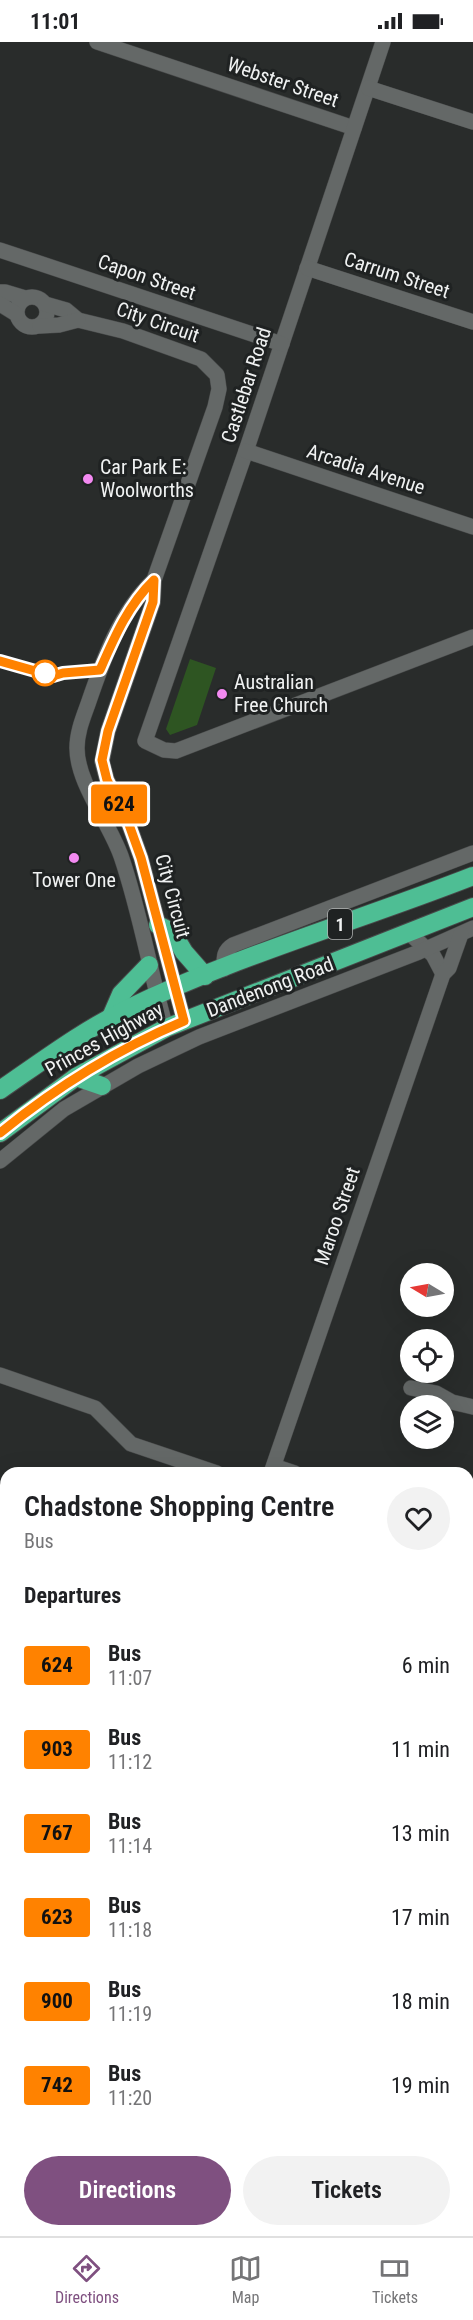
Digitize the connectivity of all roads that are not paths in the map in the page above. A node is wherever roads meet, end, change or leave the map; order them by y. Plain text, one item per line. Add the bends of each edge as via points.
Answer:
1 (97, 42) edge
2 (383, 42) edge
3 (368, 88) junction
4 (473, 123) edge
5 (354, 128) junction
6 (0, 250) edge
7 (308, 268) junction
8 (0, 292) edge
9 (25, 298) junction
10 (0, 304) edge
11 (45, 304) junction
12 (16, 314) junction
13 (78, 320) junction
14 (473, 322) edge
15 (40, 326) junction
16 (282, 344) junction
17 (246, 451) junction
18 (473, 527) edge
19 (154, 580) junction
20 (473, 637) edge
21 (473, 853) edge
22 (473, 876) edge
23 (473, 907) edge
24 (158, 925) junction
25 (467, 931) edge
26 (408, 933) junction
27 (428, 948) junction
28 (149, 965) junction
29 (224, 969) junction
30 (443, 974) junction
31 (205, 976) junction
32 (175, 988) junction
33 (157, 996) junction
34 (111, 1017) junction
35 (184, 1021) junction
36 (166, 1028) junction
37 (76, 1077) junction
38 (102, 1086) junction
39 (0, 1090) edge
40 (0, 1133) edge
41 (0, 1161) edge
42 (0, 1375) edge
43 (411, 1388) dead end
44 (473, 1407) edge
45 (199, 1467) edge
46 (273, 1467) edge

1 - 5 street, Webster Street
2 - 3 street, Castlebar Road
3 - 4 street
3 - 5 street, Castlebar Road
5 - 7 street, Castlebar Road
6 - 16 street, Capon Street
7 - 14 street, Carrum Street
7 - 16 street, Castlebar Road
8 - 9 street
9 - 11 street via 39,298
9 - 12 street
10 - 12 street
11 - 13 street, City Circuit via 66,310
11 - 15 street via 47,316
12 - 15 street via 24,326
13 - 15 street, City Circuit
13 - 19 street, City Circuit via 188,353 209,365 217,375 215,407
16 - 17 street, Castlebar Road
17 - 18 street, Arcadia Avenue
17 - 20 street, Castlebar Road via 145,741 176,752
19 - 24 street, City Circuit via 153,602 108,731 102,760 107,780 138,847
19 - 28 street, City Circuit via 140,593 114,637 81,724 77,748 82,777 121,857
21 - 29 street, Dandenong Road via 233,945 224,955
22 - 29 highway, Princes Highway / 1
23 - 26 highway, Princes Highway / 1
24 - 31 highway via 172,932
24 - 32 street, City Circuit
25 - 27 street, Dandenong Road
25 - 30 street, Maroo Street
26 - 27 street
26 - 35 highway, Princes Highway / 1
27 - 30 street
27 - 38 street, Dandenong Road via 199,1037
28 - 33 street, City Circuit
28 - 34 highway via 121,994
29 - 31 highway, Princes Highway / 1
30 - 46 street, Maroo Street
31 - 32 highway, Princes Highway / 1
32 - 33 highway, Princes Highway / 1
32 - 35 street, City Circuit
33 - 34 highway, Princes Highway / 1
33 - 36 street, City Circuit
34 - 39 highway, Princes Highway / 1
35 - 36 highway, Princes Highway / 1
36 - 37 highway, Princes Highway / 1
37 - 38 highway
37 - 40 highway, Princes Highway / 1
38 - 41 street, Dandenong Road via 64,1109
42 - 45 street via 95,1408 130,1444
43 - 44 street

